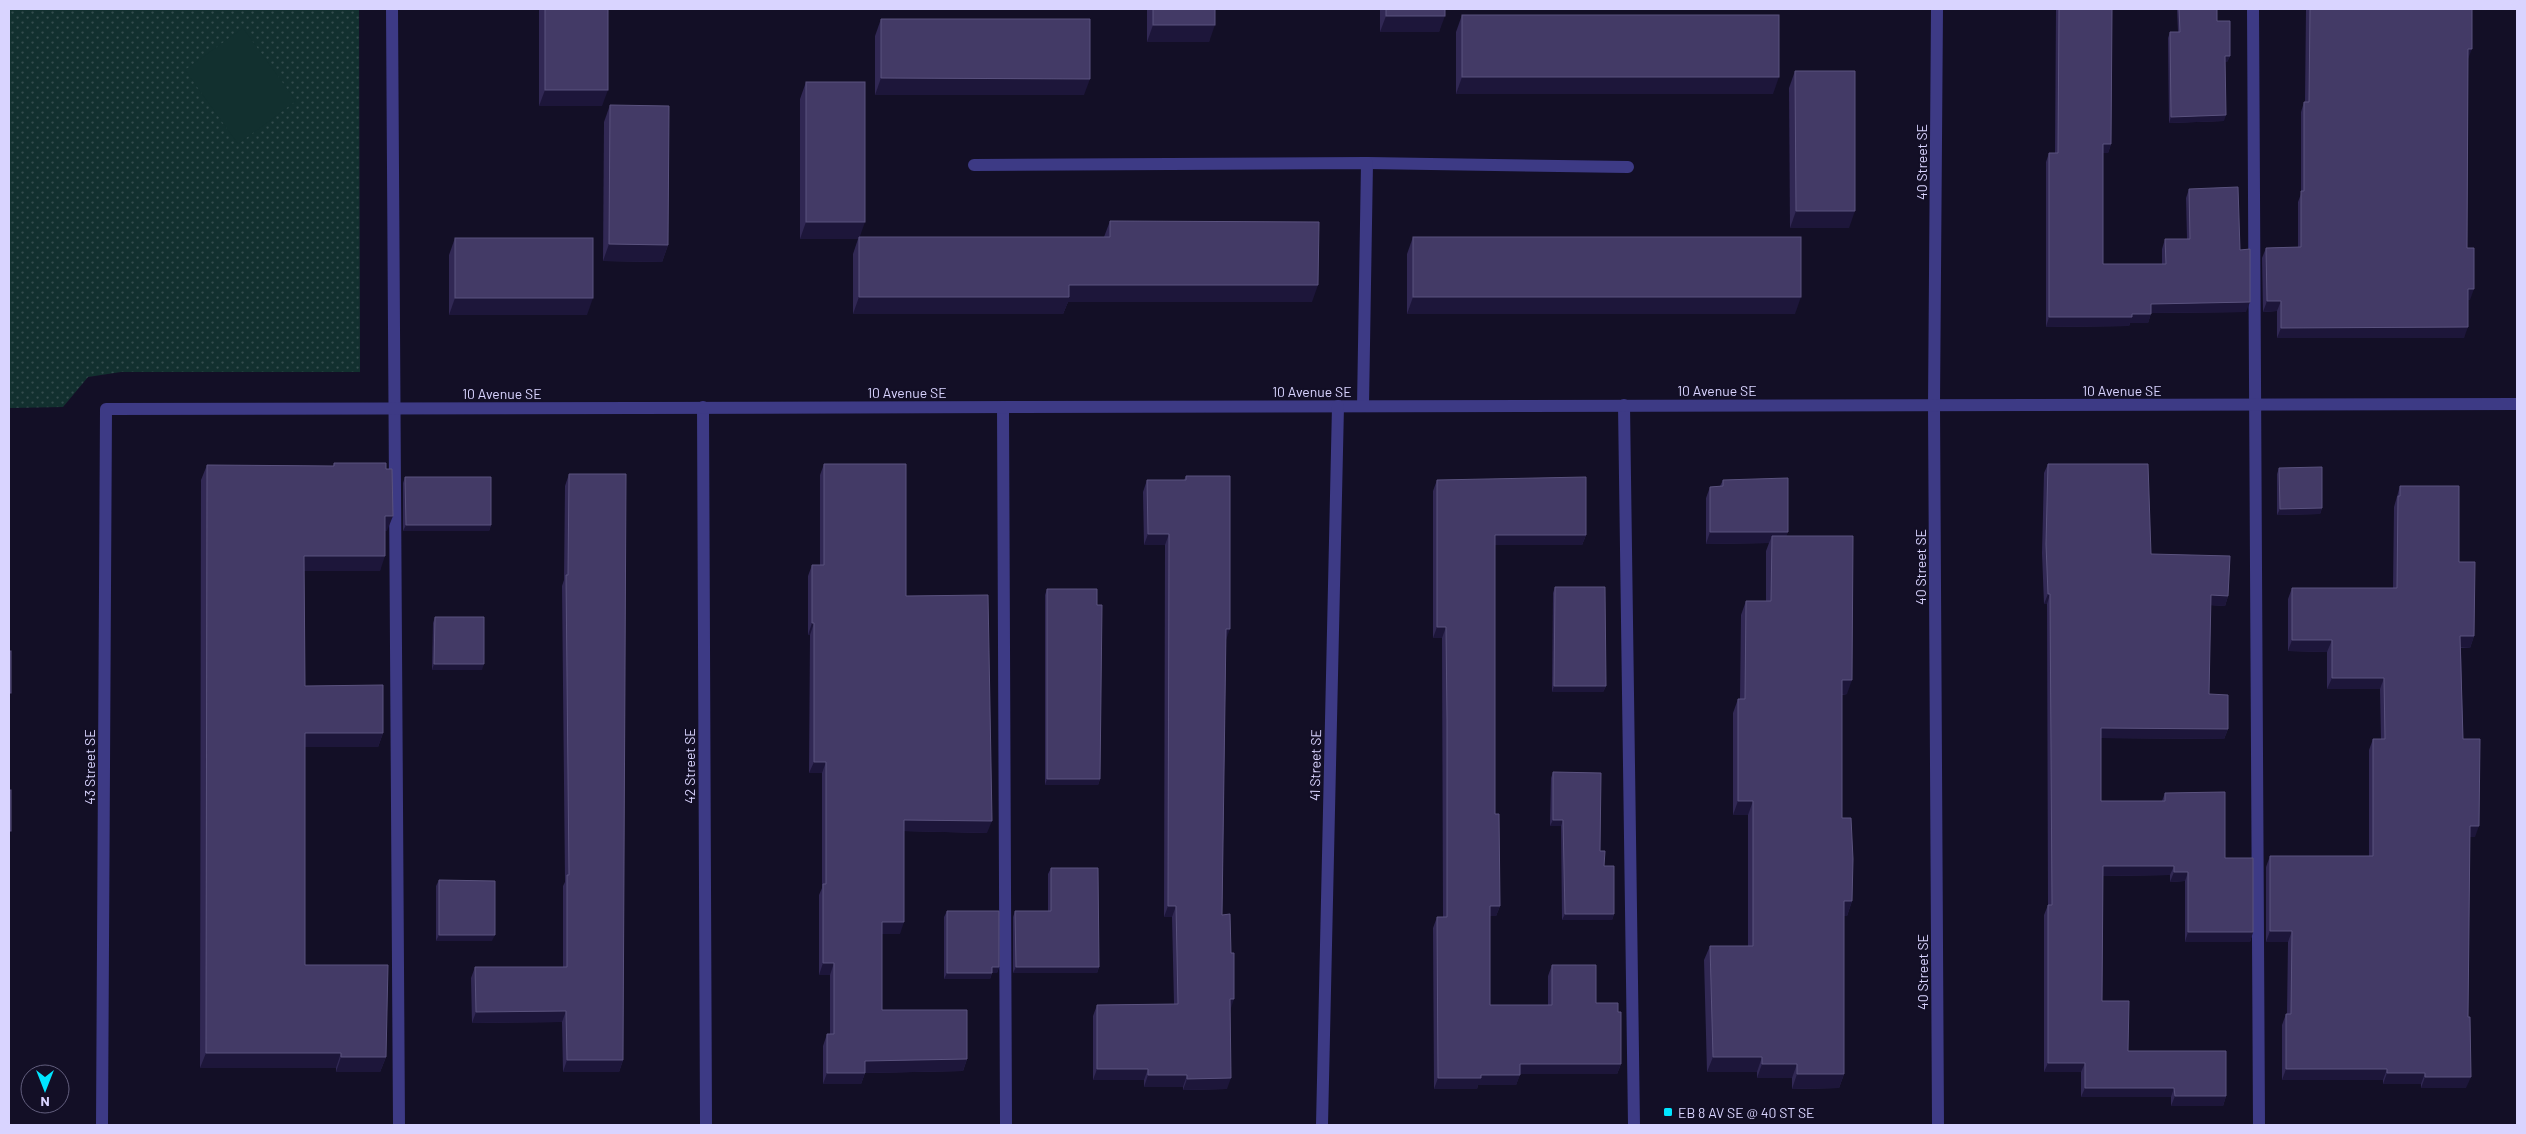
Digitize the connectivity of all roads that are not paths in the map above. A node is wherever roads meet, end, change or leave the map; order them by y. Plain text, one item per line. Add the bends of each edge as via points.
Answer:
1 (392, 9) edge
2 (1937, 9) edge
3 (2253, 9) edge
4 (1367, 163) junction
5 (974, 165) dead end
6 (1628, 167) dead end
7 (2256, 404) junction
8 (2517, 404) edge
9 (1338, 406) junction
10 (1363, 406) junction
11 (1624, 406) junction
12 (1934, 406) junction
13 (1003, 407) junction
14 (394, 408) junction
15 (703, 408) junction
16 (106, 409) joint
17 (102, 1125) edge
18 (399, 1125) edge
19 (706, 1125) edge
20 (1006, 1125) edge
21 (1322, 1125) edge
22 (1634, 1125) edge
23 (1938, 1125) edge
24 (2259, 1125) edge

1 - 14 street
2 - 12 street, 40 Street SE
3 - 7 street
4 - 5 street
4 - 6 street
4 - 10 street
7 - 8 street, 10 Avenue SE
7 - 12 street, 10 Avenue SE
7 - 24 street
9 - 10 street, 10 Avenue SE
9 - 13 street, 10 Avenue SE
9 - 21 street, 41 Street SE
10 - 11 street, 10 Avenue SE
11 - 12 street, 10 Avenue SE
11 - 22 street
12 - 23 street, 40 Street SE
13 - 15 street, 10 Avenue SE
13 - 20 street
14 - 15 street, 10 Avenue SE
14 - 16 street, 10 Avenue SE
14 - 18 street
15 - 19 street, 42 Street SE
16 - 17 street, 43 Street SE

